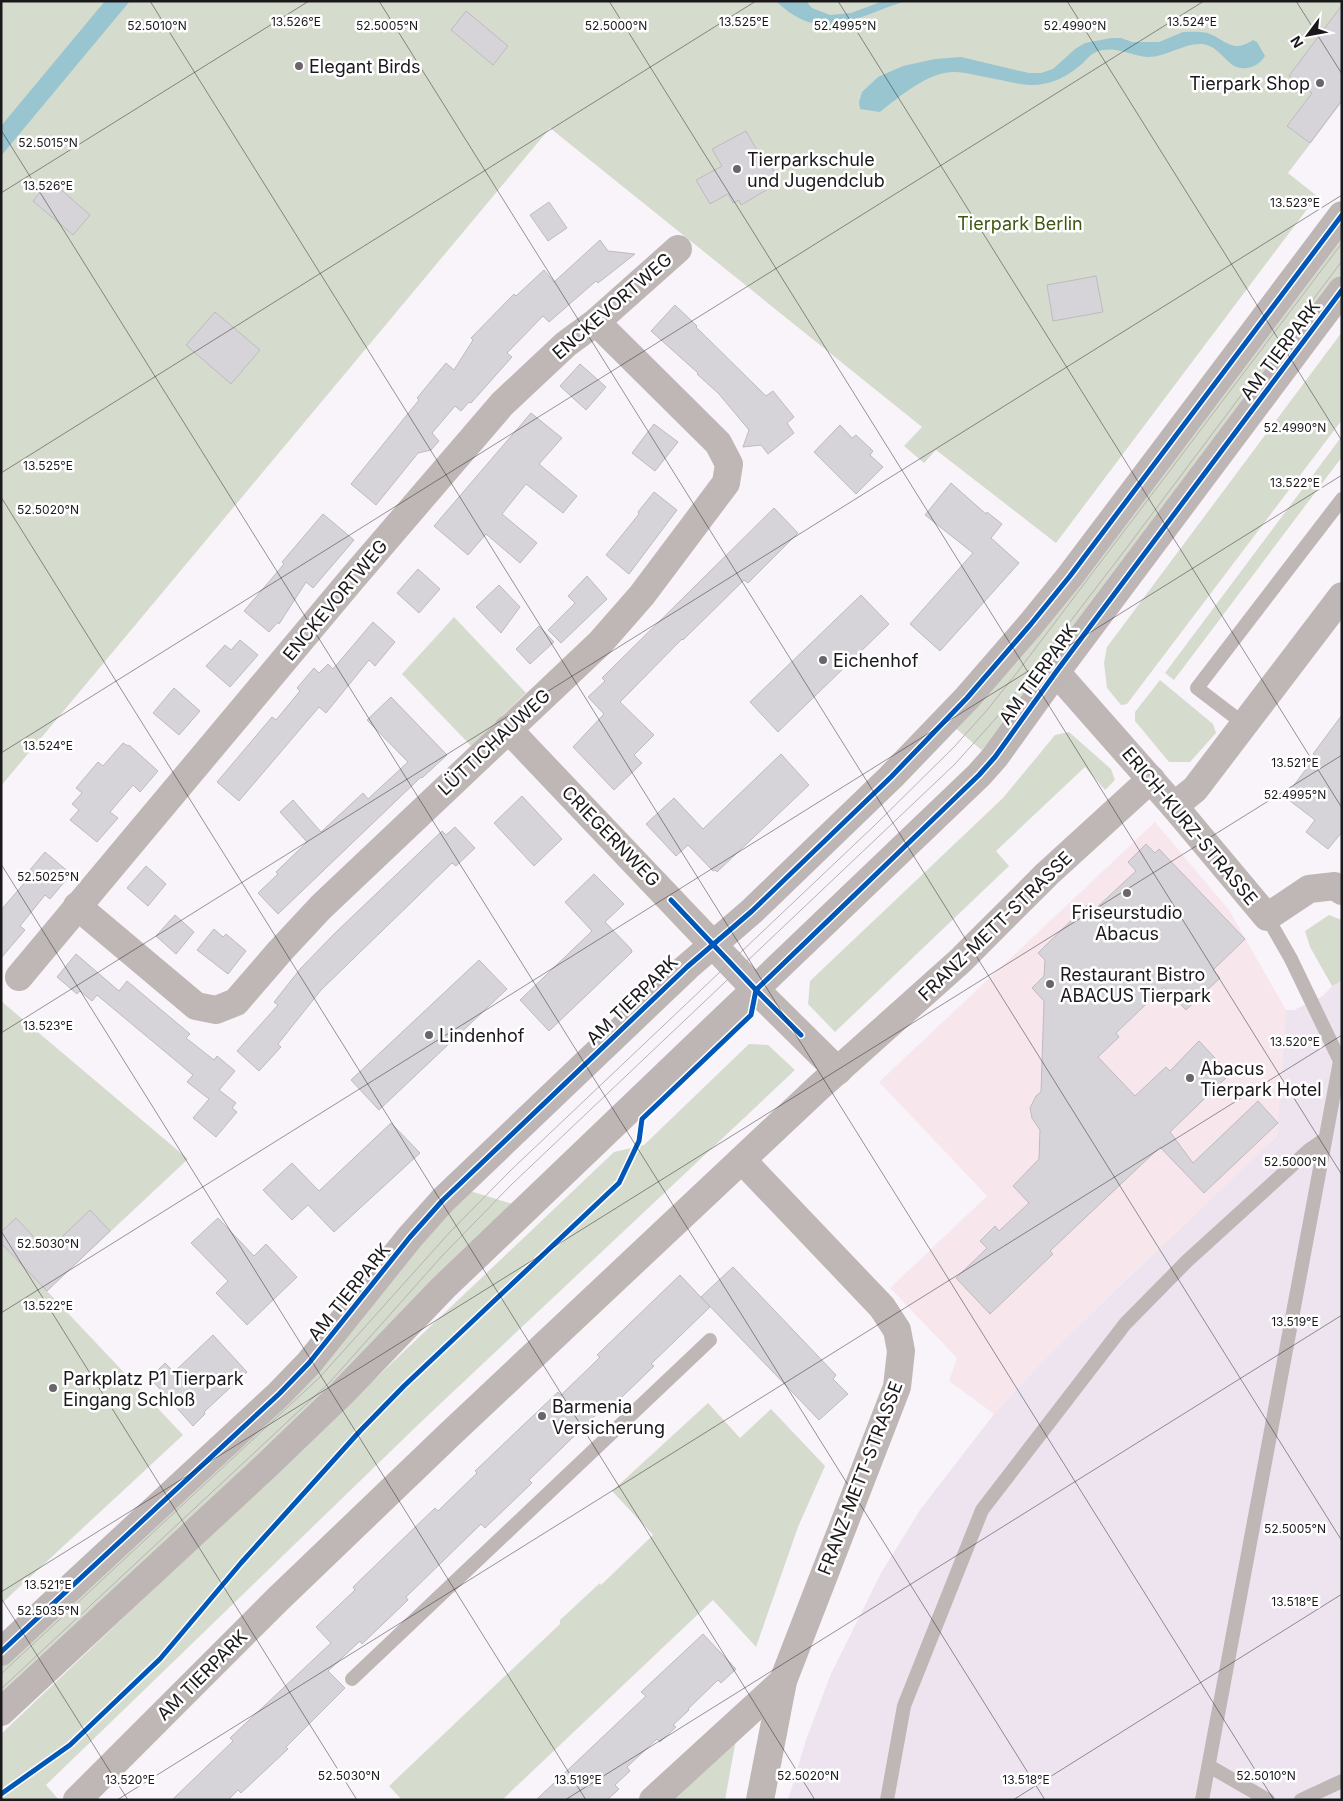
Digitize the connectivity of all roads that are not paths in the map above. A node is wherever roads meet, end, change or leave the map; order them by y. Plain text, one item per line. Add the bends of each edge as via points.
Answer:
1 (1342, 215) edge
2 (678, 249) dead end
3 (1342, 290) edge
4 (596, 322) junction
5 (1342, 499) edge
6 (1342, 596) edge
7 (1056, 672) junction
8 (1244, 724) junction
9 (508, 729) junction
10 (1150, 779) junction
11 (1174, 806) junction
12 (1342, 891) edge
13 (77, 906) junction
14 (1267, 917) junction
15 (713, 943) junction
16 (19, 978) dead end
17 (756, 990) junction
18 (1341, 1061) edge
19 (838, 1071) junction
20 (1326, 1139) junction
21 (742, 1160) junction
22 (710, 1340) dead end
23 (1, 1652) edge
24 (352, 1679) dead end
25 (783, 1681) junction
26 (1, 1712) edge
27 (1209, 1766) junction
28 (1342, 1781) edge
29 (77, 1800) edge
30 (653, 1800) edge
31 (760, 1800) edge
32 (887, 1800) edge
33 (1202, 1800) edge
34 (1268, 1800) edge
35 (1301, 1800) edge

1 - 15 main road, AM TIERPARK via 1031,624 897,771 752,911
2 - 4 street, ENCKEVORTWEG
3 - 7 main road, AM TIERPARK
4 - 9 street, LÜTTICHAUWEG via 718,443 729,464 726,483 642,596 600,643
4 - 13 street, ENCKEVORTWEG via 566,344 502,404
5 - 8 lane via 1197,688
6 - 8 street
7 - 10 street, ERICH-KURZ-STRASSE
7 - 17 main road, AM TIERPARK via 979,775
8 - 11 street via 1195,789
9 - 13 street, LÜTTICHAUWEG via 321,907 236,1002 216,1010 196,1006
9 - 15 street, CRIEGERNWEG
10 - 11 street, ERICH-KURZ-STRASSE
10 - 19 street, FRANZ-METT-STRASSE via 1047,874 960,962
11 - 14 street, ERICH-KURZ-STRASSE
12 - 14 street, ERICH-KURZ-STRASSE via 1336,886 1309,889
13 - 16 street, ENCKEVORTWEG
14 - 18 lane via 1291,958
15 - 17 street
15 - 23 main road, AM TIERPARK via 443,1200 309,1363 279,1394
17 - 19 street
17 - 26 main road, AM TIERPARK via 443,1288 266,1466
18 - 20 lane
19 - 21 street, FRANZ-METT-STRASSE
20 - 27 lane
20 - 32 lane via 1309,1150 1187,1261 1125,1324 982,1510 904,1706
21 - 25 street, FRANZ-METT-STRASSE via 882,1308 897,1330 901,1351 897,1387
21 - 29 street, AM TIERPARK via 292,1586
22 - 24 lane
25 - 30 street, FRANZ-METT-STRASSE
25 - 31 street, FRANZ-METT-STRASSE
27 - 33 lane
27 - 34 lane
28 - 35 lane

